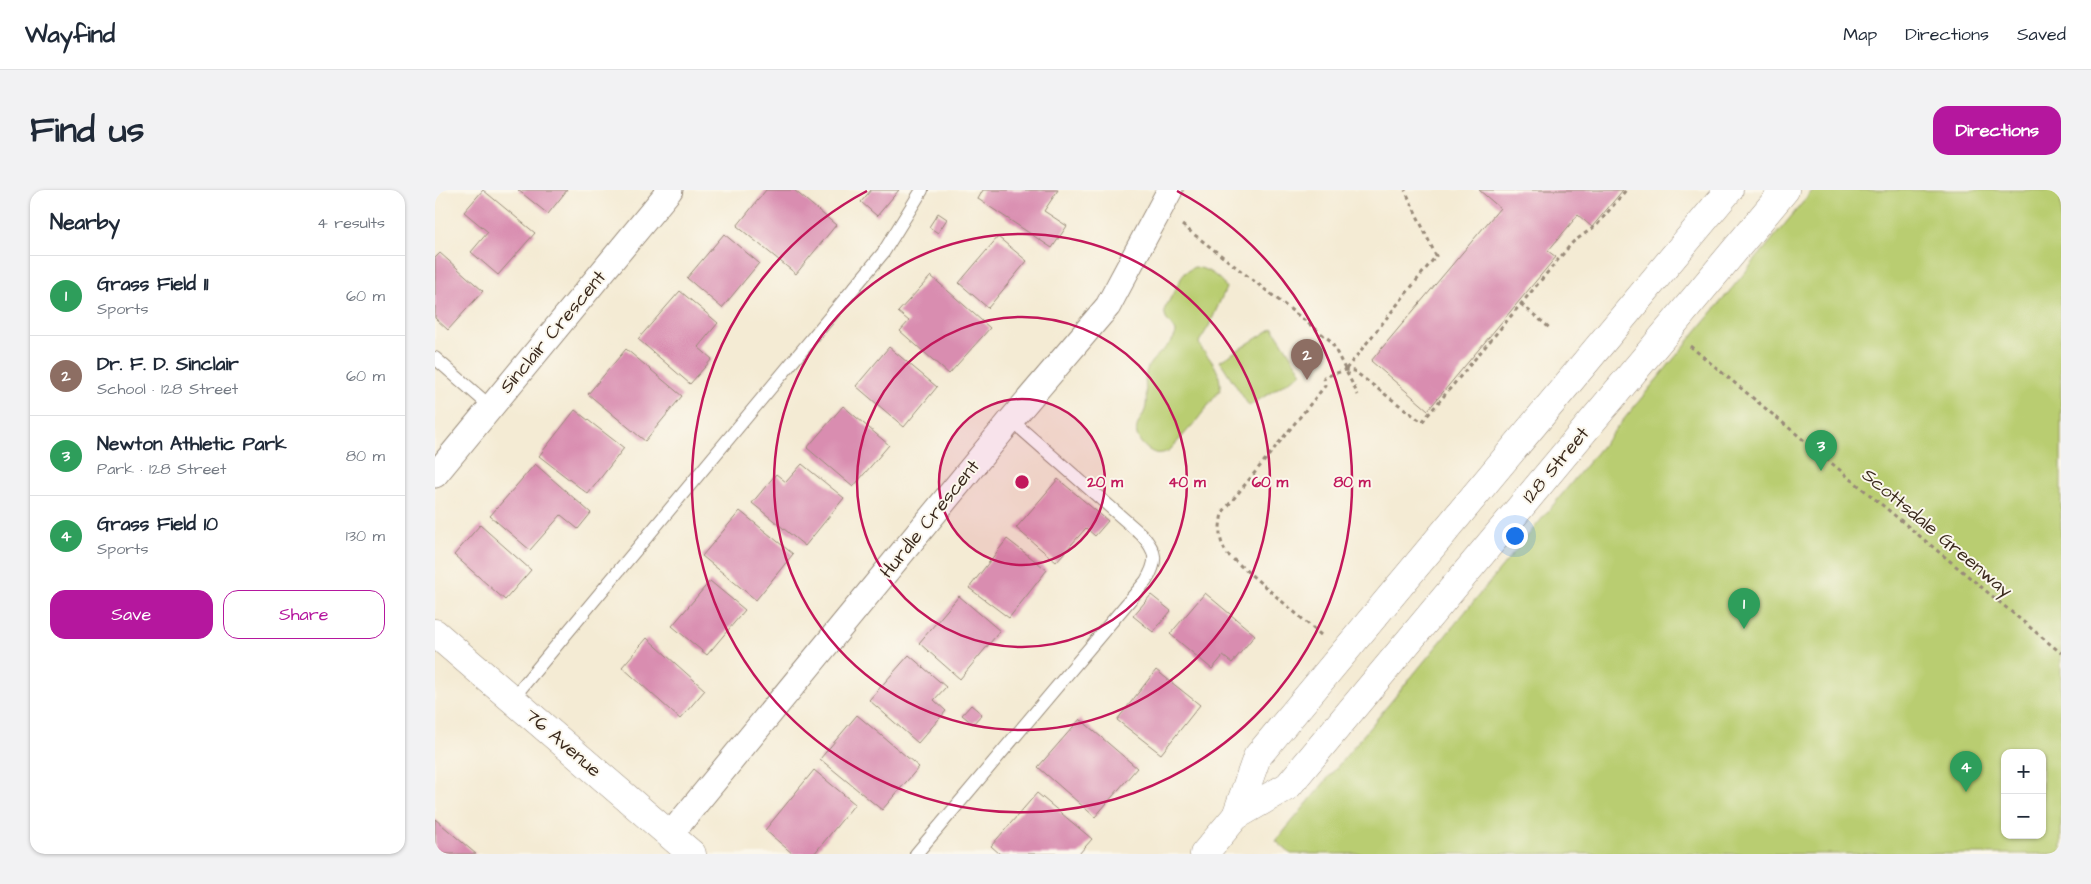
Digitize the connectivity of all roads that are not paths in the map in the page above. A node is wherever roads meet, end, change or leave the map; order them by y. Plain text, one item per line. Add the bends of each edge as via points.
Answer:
1 (670, 190) edge
2 (922, 190) edge
3 (1170, 190) edge
4 (1729, 190) edge
5 (1785, 190) edge
6 (435, 358) edge
7 (491, 407) junction
8 (1011, 420) junction
9 (435, 475) edge
10 (435, 633) edge
11 (512, 699) junction
12 (1237, 816) junction
13 (670, 835) junction
14 (692, 854) edge
15 (916, 854) edge
16 (1203, 854) edge

1 - 7 street, Sinclair Crescent
2 - 11 lane via 883,253
3 - 8 street, Hurdle Crescent via 1107,306
4 - 12 main road, 128 Street via 1257,757
5 - 12 main road, 128 Street via 1288,786
6 - 7 lane
7 - 9 street, Sinclair Crescent
8 - 13 street, Hurdle Crescent
8 - 15 lane via 1142,535 1152,547 1153,570
10 - 11 main road, 76 Avenue
11 - 13 main road, 76 Avenue
12 - 16 main road, 128 Street
13 - 14 main road, 76 Avenue

